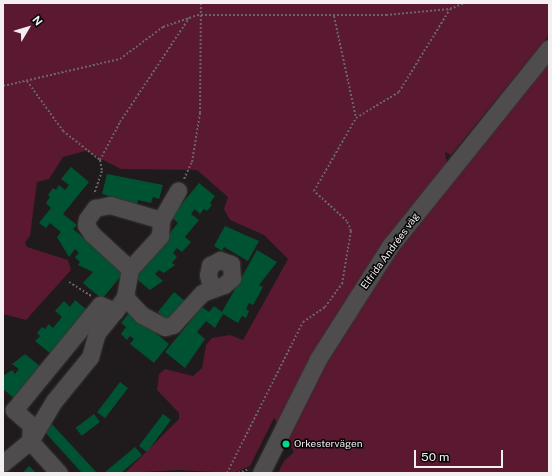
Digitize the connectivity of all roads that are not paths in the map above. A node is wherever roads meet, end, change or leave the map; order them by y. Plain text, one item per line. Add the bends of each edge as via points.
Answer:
1 (549, 48) edge
2 (178, 190) road end
3 (161, 220) junction
4 (130, 269) junction
5 (211, 287) dead end
6 (125, 297) junction
7 (107, 308) junction
8 (30, 441) junction
9 (3, 463) edge
10 (59, 473) edge
11 (261, 473) edge

1 - 11 street, Elfrida Andrées väg via 390,246 318,359
2 - 3 street
3 - 4 street via 160,236
3 - 4 street via 110,205 95,208 86,225
4 - 6 street
5 - 6 street via 173,325 165,327 142,315
6 - 7 street
7 - 8 street via 90,357 54,400
7 - 8 street via 14,410 31,425
8 - 9 street
8 - 10 street

